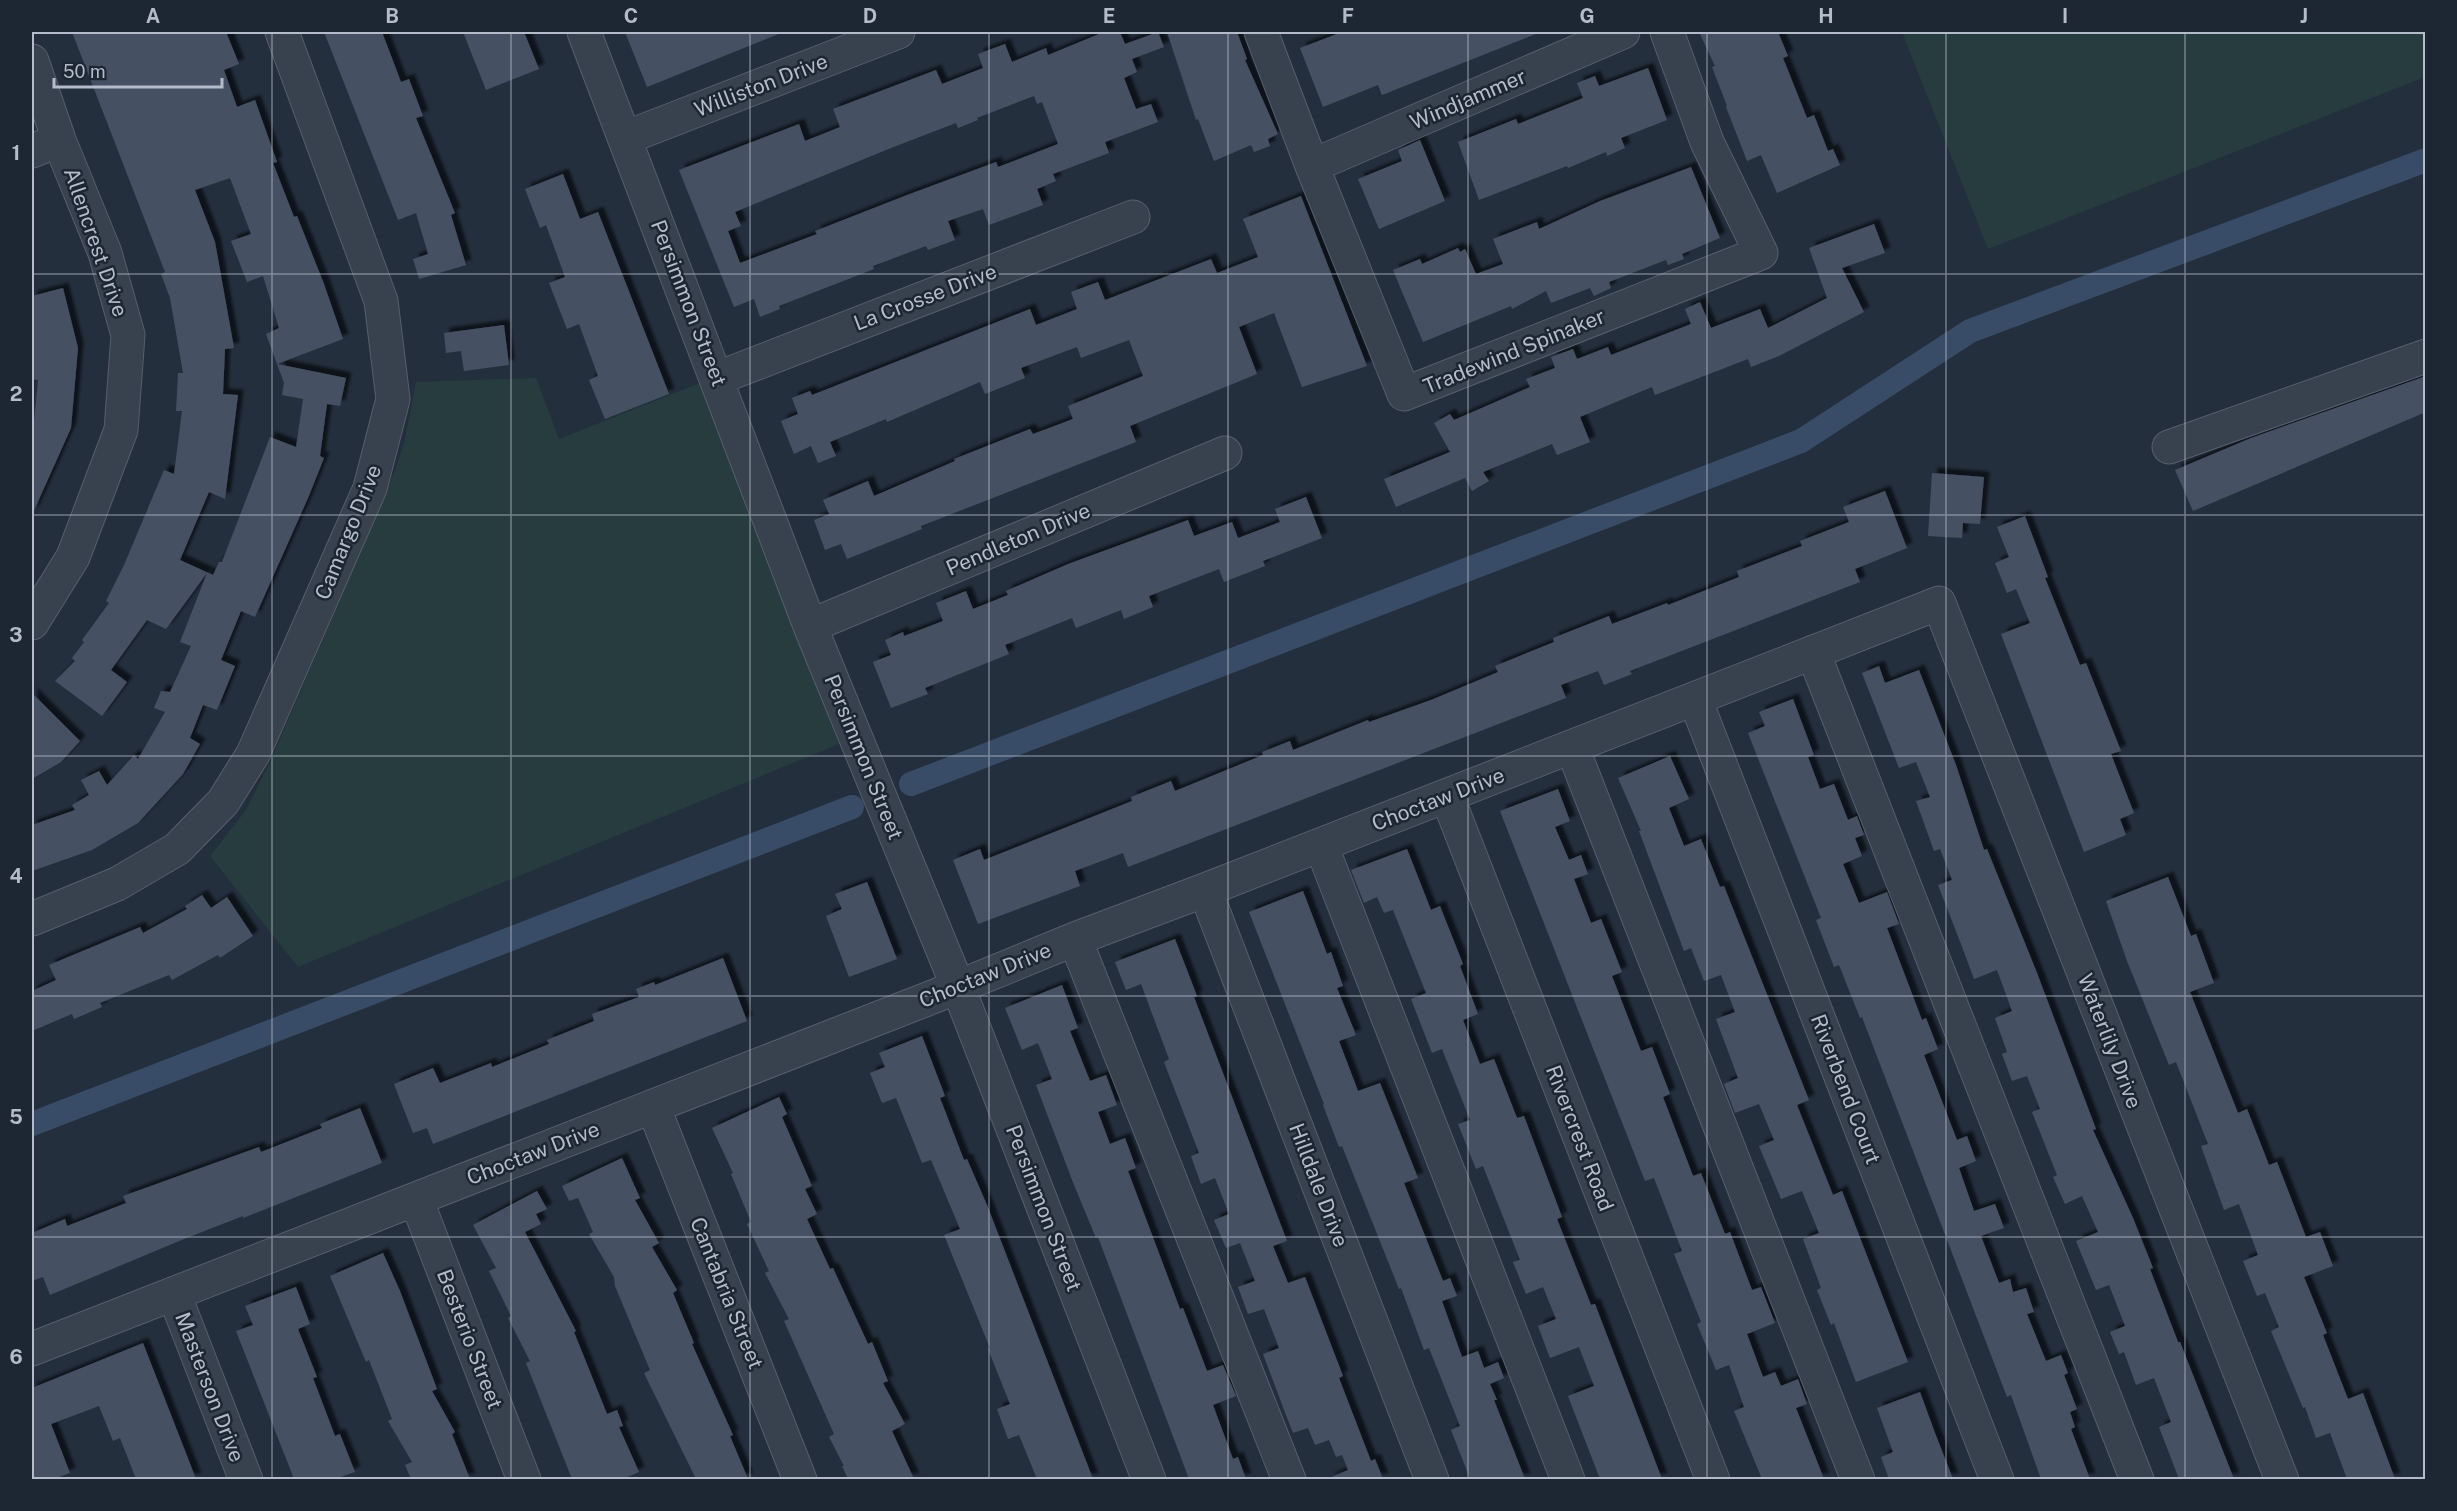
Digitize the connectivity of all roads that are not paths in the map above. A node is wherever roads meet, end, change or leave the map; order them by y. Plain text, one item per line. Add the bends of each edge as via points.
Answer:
1 (282, 32) edge
2 (584, 32) edge
3 (898, 32) edge
4 (1261, 32) edge
5 (1623, 32) edge
6 (1667, 32) edge
7 (32, 61) edge
8 (625, 138) junction
9 (45, 146) edge
10 (1312, 166) junction
11 (1133, 217) dead end
12 (2426, 356) edge
13 (718, 378) junction
14 (2169, 447) dead end
15 (1225, 453) dead end
16 (1939, 603) joint
17 (32, 623) edge
18 (810, 626) junction
19 (1813, 652) junction
20 (1695, 699) junction
21 (1572, 747) junction
22 (1447, 795) junction
23 (1321, 845) junction
24 (1205, 890) junction
25 (32, 919) edge
26 (1075, 939) junction
27 (958, 987) junction
28 (653, 1106) junction
29 (416, 1199) junction
30 (174, 1294) junction
31 (32, 1349) edge
32 (246, 1479) edge
33 (524, 1479) edge
34 (800, 1479) edge
35 (1149, 1479) edge
36 (1289, 1479) edge
37 (1432, 1479) edge
38 (1568, 1479) edge
39 (1713, 1479) edge
40 (1858, 1479) edge
41 (1997, 1479) edge
42 (2137, 1479) edge
43 (2282, 1479) edge

1 - 25 street, Camargo Drive via 381,301 393,399 370,488 253,754 223,802 177,849 117,884
2 - 8 street, Persimmon Street
3 - 8 street, Williston Drive
4 - 10 street, Tradewind Spinaker
5 - 10 street, Windjammer
6 - 10 street, Tradewind Spinaker via 1707,142 1761,253 1404,394
7 - 9 street, Allencrest Drive
8 - 13 street, Persimmon Street
9 - 17 street, Allencrest Drive via 105,253 128,334 121,430 73,557
11 - 13 street, La Crosse Drive
12 - 14 street
13 - 18 street, Persimmon Street
15 - 18 street, Pendleton Drive
16 - 19 street, Choctaw Drive
16 - 43 street, Waterlily Drive
18 - 27 street, Persimmon Street
19 - 20 street, Choctaw Drive
19 - 42 street
20 - 21 street, Choctaw Drive
20 - 41 street, Riverbend Court
21 - 22 street, Choctaw Drive
21 - 40 street
22 - 23 street, Choctaw Drive
22 - 39 street, Rivercrest Road
23 - 24 street, Choctaw Drive
23 - 38 street
24 - 26 street, Choctaw Drive
24 - 37 street, Hilldale Drive
26 - 27 street, Choctaw Drive
26 - 36 street
27 - 28 street, Choctaw Drive
27 - 35 street, Persimmon Street
28 - 29 street, Choctaw Drive
28 - 34 street, Cantabria Street
29 - 30 street, Choctaw Drive
29 - 33 street, Besterio Street
30 - 31 street, Choctaw Drive
30 - 32 street, Masterson Drive

